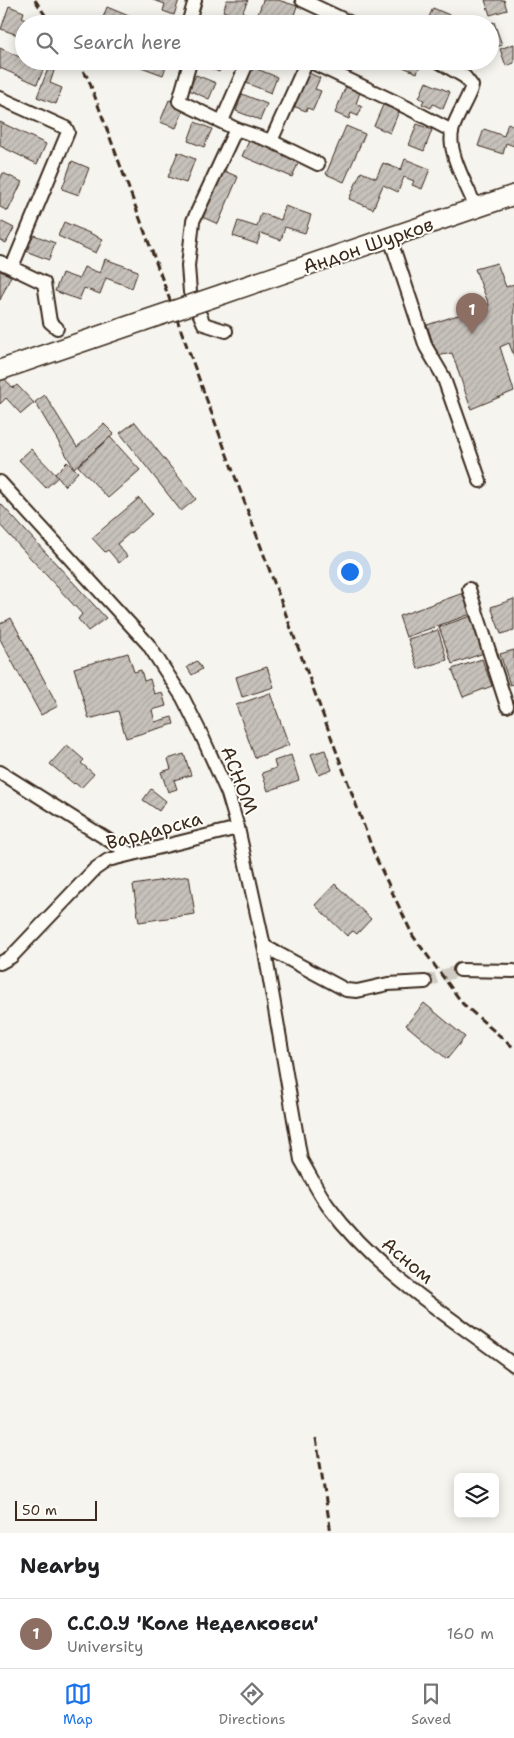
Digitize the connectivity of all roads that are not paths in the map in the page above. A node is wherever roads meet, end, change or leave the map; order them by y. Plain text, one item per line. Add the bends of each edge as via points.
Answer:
1 (195, 0) edge
2 (302, 0) edge
3 (191, 15) edge
4 (318, 15) edge
5 (188, 70) edge
6 (244, 70) edge
7 (304, 70) edge
8 (327, 70) edge
9 (453, 70) edge
10 (0, 98) edge
11 (222, 121) junction
12 (236, 129) junction
13 (452, 131) junction
14 (270, 141) junction
15 (318, 164) dead end
16 (514, 195) edge
17 (476, 208) junction
18 (390, 238) junction
19 (6, 264) edge
20 (57, 328) dead end
21 (226, 330) dead end
22 (0, 370) edge
23 (480, 481) dead end
24 (0, 482) edge
25 (468, 589) dead end
26 (507, 706) dead end
27 (0, 772) edge
28 (238, 828) junction
29 (129, 853) junction
30 (264, 946) junction
31 (0, 963) edge
32 (460, 970) tunnel mouth
33 (514, 971) edge
34 (425, 982) tunnel mouth
35 (302, 1160) joint
36 (514, 1365) edge

1 - 3 street
2 - 4 street
5 - 11 street via 179,101
6 - 11 street
7 - 14 street
8 - 13 street
9 - 13 street via 472,86
10 - 19 street via 66,128 67,137
11 - 12 street
12 - 14 street
12 - 21 street via 193,222 188,266 190,292 204,324
13 - 17 street via 453,155
14 - 15 street
16 - 17 main road, Андон Шурков
17 - 18 main road, Андон Шурков
18 - 22 main road, Андон Шурков, bridge
18 - 23 street via 426,347 443,376
19 - 20 street via 44,283 50,322
24 - 28 street, АСНОМ via 148,644 183,698 202,736 228,794
25 - 26 street
27 - 29 street
28 - 29 street, Вардарска
28 - 30 street, АСНОМ
29 - 31 street, Вардарска via 108,860 95,869 12,957
30 - 34 street via 346,990
30 - 35 street, АСНОМ
32 - 33 street
35 - 36 street, Асном via 327,1205 372,1256 394,1277

